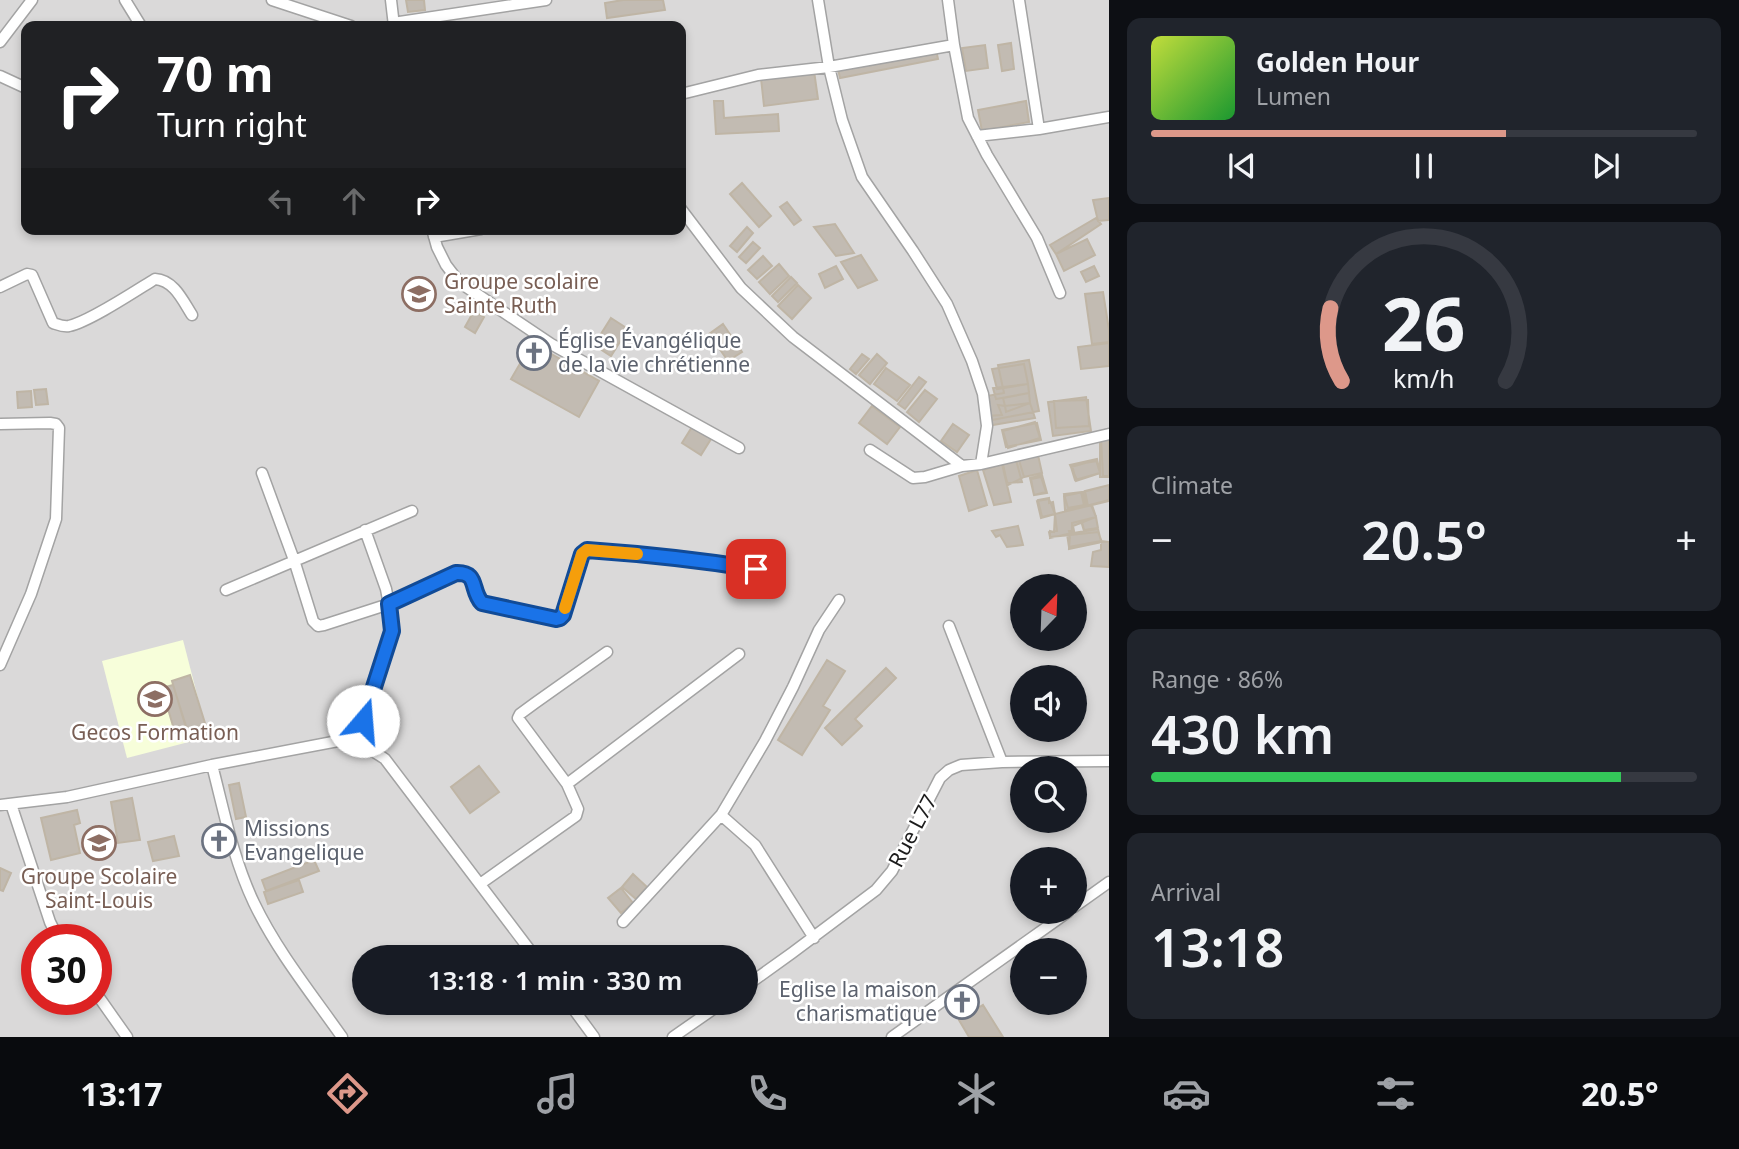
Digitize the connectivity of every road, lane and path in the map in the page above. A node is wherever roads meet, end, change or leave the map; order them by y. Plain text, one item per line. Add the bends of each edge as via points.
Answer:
1 (32, 0) edge
2 (125, 0) edge
3 (272, 0) edge
4 (391, 0) edge
5 (546, 0) edge
6 (818, 0) edge
7 (948, 0) edge
8 (1019, 0) edge
9 (138, 21) edge
10 (336, 21) edge
11 (393, 21) edge
12 (412, 21) edge
13 (0, 42) edge
14 (954, 46) junction
15 (829, 67) junction
16 (0, 76) edge
17 (21, 86) edge
18 (686, 93) edge
19 (1109, 117) edge
20 (1039, 129) junction
21 (977, 136) junction
22 (686, 216) edge
23 (434, 235) edge
24 (0, 286) edge
25 (1060, 293) dead end
26 (192, 316) dead end
27 (0, 424) edge
28 (1109, 434) edge
29 (739, 448) dead end
30 (870, 450) dead end
31 (981, 464) junction
32 (962, 466) junction
33 (262, 473) dead end
34 (412, 510) dead end
35 (365, 530) junction
36 (293, 560) junction
37 (756, 569) dead end
38 (226, 590) dead end
39 (839, 600) dead end
40 (389, 604) junction
41 (949, 626) dead end
42 (607, 652) dead end
43 (739, 654) dead end
44 (0, 664) edge
45 (356, 744) junction
46 (1109, 761) edge
47 (1002, 762) junction
48 (212, 765) junction
49 (567, 784) junction
50 (6, 805) edge
51 (721, 815) junction
52 (1109, 883) edge
53 (480, 884) junction
54 (1087, 898) edge
55 (623, 922) dead end
56 (51, 924) edge
57 (1051, 924) edge
58 (814, 937) junction
59 (526, 945) edge
60 (758, 977) edge
61 (112, 1015) edge
62 (578, 1015) edge
63 (705, 1015) edge
64 (127, 1037) edge
65 (342, 1037) edge
66 (594, 1037) edge
67 (673, 1037) edge
68 (892, 1037) edge

1 - 13 street
2 - 9 street
3 - 10 street
4 - 11 street
5 - 12 street
6 - 15 street
7 - 14 street
8 - 20 street
14 - 15 street
14 - 21 street via 968,118
15 - 18 street via 758,75
15 - 31 street via 862,177 947,304 972,361 987,426
16 - 17 street
19 - 20 street
20 - 21 street
21 - 25 street via 1037,238
22 - 32 street via 741,288 793,337
23 - 29 street via 459,282 551,344
24 - 26 street via 32,275 53,323 61,326 93,316 162,279 177,291
27 - 44 street via 50,423 59,428 56,519 31,594
28 - 31 street
30 - 32 street via 914,478
31 - 32 street
33 - 36 street
34 - 35 street
35 - 36 street
35 - 40 street
36 - 38 street
36 - 40 street via 318,626
37 - 40 street via 587,550 560,618 482,603 465,572
39 - 51 street
40 - 45 street via 392,631
41 - 47 street
42 - 49 street via 518,718
43 - 49 street
45 - 48 street via 338,741
45 - 53 street via 385,759
46 - 47 street, Rue L77
47 - 58 street, Rue L77 via 961,765 940,778 885,881
48 - 50 street via 67,797
48 - 65 street via 237,862 253,901 271,936
49 - 53 street via 578,809 576,816
50 - 56 street
51 - 55 street
51 - 58 street via 755,845
52 - 54 street
53 - 59 street
57 - 68 street
58 - 60 street, Rue L77
61 - 64 street
62 - 66 street
63 - 67 street

